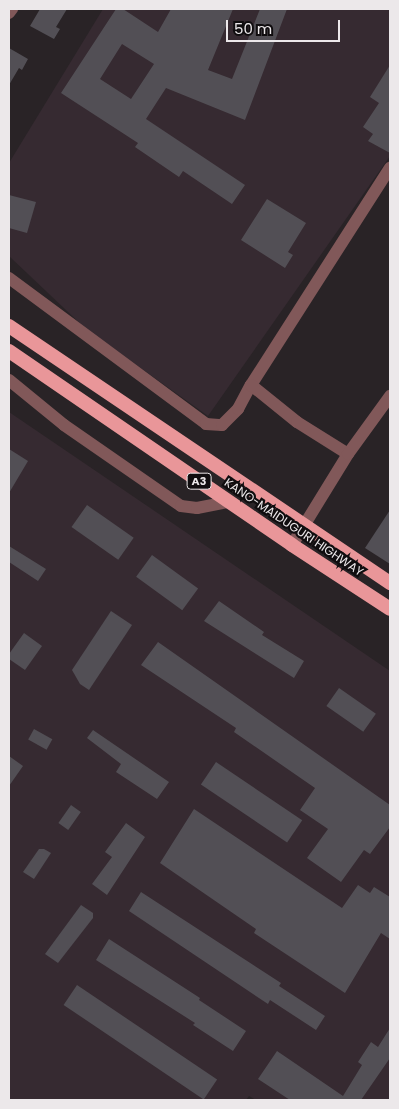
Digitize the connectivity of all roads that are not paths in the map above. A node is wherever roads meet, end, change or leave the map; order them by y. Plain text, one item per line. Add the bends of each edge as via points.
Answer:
1 (12, 9) edge
2 (9, 13) edge
3 (390, 168) edge
4 (9, 278) edge
5 (9, 326) edge
6 (9, 351) edge
7 (9, 380) edge
8 (251, 385) junction
9 (390, 396) edge
10 (348, 454) junction
11 (229, 502) junction
12 (304, 526) junction
13 (292, 545) junction
14 (390, 583) edge
15 (390, 609) edge

1 - 2 street
3 - 8 street
4 - 8 street via 206,424 222,425 238,409
5 - 12 highway, KANO-MAIDUGURI HIGHWAY / A3
6 - 11 highway, KANO-MAIDUGURI HIGHWAY / A3
7 - 11 street via 64,425 181,506 197,508
8 - 10 street via 297,422
9 - 10 street
10 - 12 street
11 - 13 highway, KANO-MAIDUGURI HIGHWAY / A3
12 - 13 street
12 - 14 highway, KANO-MAIDUGURI HIGHWAY / A3
13 - 15 highway, KANO-MAIDUGURI HIGHWAY / A3

